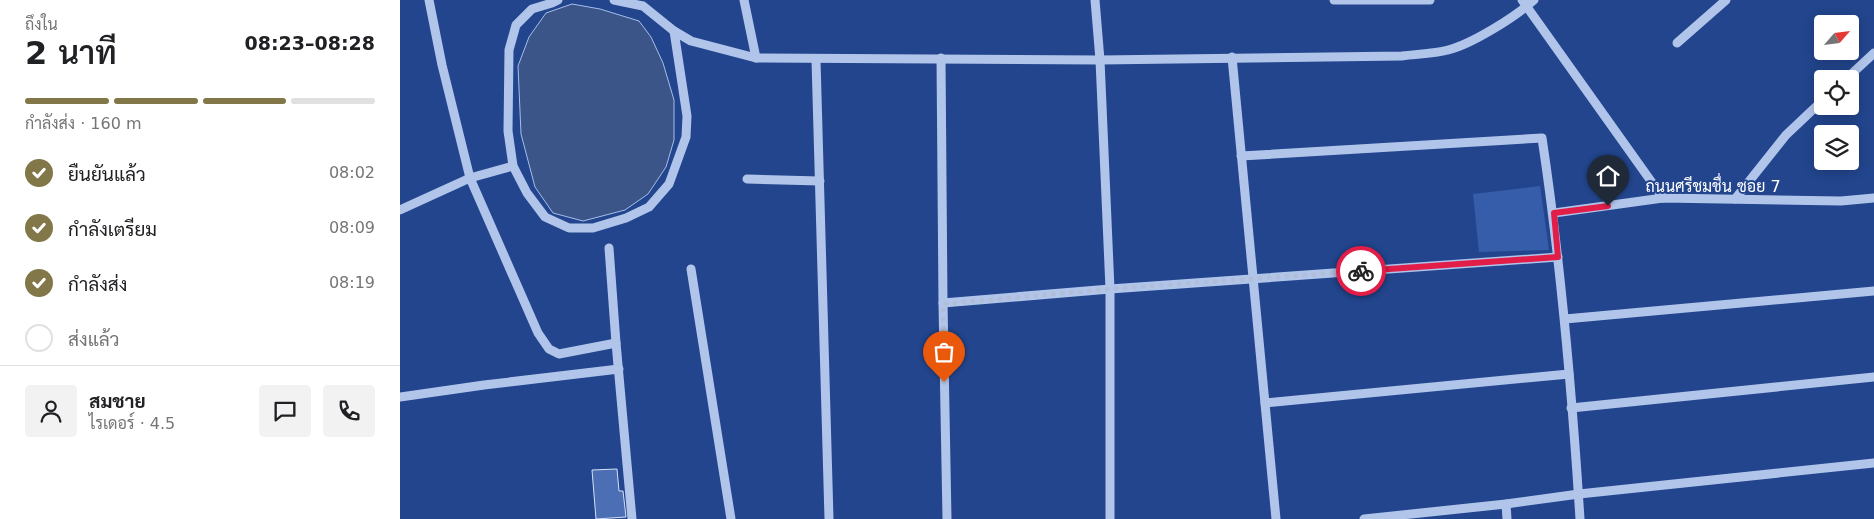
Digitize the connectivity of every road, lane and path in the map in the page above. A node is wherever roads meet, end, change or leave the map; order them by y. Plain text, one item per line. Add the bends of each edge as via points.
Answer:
1 (429, 0) edge
2 (558, 0) edge
3 (614, 0) edge
4 (744, 0) edge
5 (1095, 0) edge
6 (1334, 0) edge
7 (1430, 0) edge
8 (1534, 0) edge
9 (1726, 0) edge
10 (643, 3) edge
11 (1524, 3) edge
12 (674, 30) junction
13 (1677, 43) dead end
14 (1874, 53) edge
15 (1232, 57) junction
16 (756, 58) junction
17 (941, 58) junction
18 (816, 60) junction
19 (1100, 60) junction
20 (1856, 70) edge
21 (1814, 109) edge
22 (1241, 156) junction
23 (513, 166) junction
24 (470, 178) junction
25 (747, 179) dead end
26 (820, 182) junction
27 (1663, 198) junction
28 (1874, 198) edge
29 (1735, 199) junction
30 (400, 210) edge
31 (1554, 213) junction
32 (609, 248) dead end
33 (1558, 257) junction
34 (691, 269) dead end
35 (1252, 279) junction
36 (1110, 289) junction
37 (1874, 292) edge
38 (943, 304) junction
39 (1565, 319) junction
40 (616, 343) junction
41 (619, 369) junction
42 (1569, 374) junction
43 (1874, 377) edge
44 (400, 397) edge
45 (1265, 403) junction
46 (1571, 408) junction
47 (1874, 463) edge
48 (1579, 494) junction
49 (1506, 504) junction
50 (632, 519) edge
51 (731, 519) edge
52 (829, 519) edge
53 (947, 519) edge
54 (1110, 519) edge
55 (1276, 519) edge
56 (1364, 519) edge
57 (1506, 519) edge
58 (1580, 519) edge

1 - 24 street
2 - 23 street via 532,9 516,25 508,80 508,131
3 - 10 street
4 - 16 street
5 - 19 street
6 - 7 street
8 - 11 street
9 - 13 street
10 - 12 street
11 - 15 street via 1481,36 1448,50 1402,56
11 - 27 street
12 - 16 street via 691,41
12 - 23 street via 687,116 686,137 669,184 649,208 593,228 569,228 545,217
14 - 20 street
15 - 19 street
15 - 22 street
16 - 18 street
17 - 18 street
17 - 19 street
17 - 38 street
18 - 26 street
19 - 36 street
21 - 29 street via 1786,135
22 - 31 street via 1542,138
22 - 35 street
23 - 24 street
24 - 30 street
24 - 40 street via 538,333 549,349 559,354
25 - 26 street
26 - 52 street
27 - 29 street, ถนนศรีชมชื่น ซอย 7
27 - 31 street, ถนนศรีชมชื่น ซอย 7
28 - 29 street, ถนนศรีชมชื่น ซอย 7 via 1841,202
31 - 33 street
32 - 40 street
33 - 35 street
33 - 39 street
34 - 51 street
35 - 36 street
35 - 45 street
36 - 38 street
36 - 54 street
37 - 39 street
38 - 53 street
39 - 42 street
40 - 41 street
41 - 44 street
41 - 50 street
42 - 45 street
42 - 46 street
43 - 46 street
45 - 55 street
46 - 48 street
47 - 48 street
48 - 49 street
48 - 58 street
49 - 56 street
49 - 57 street

